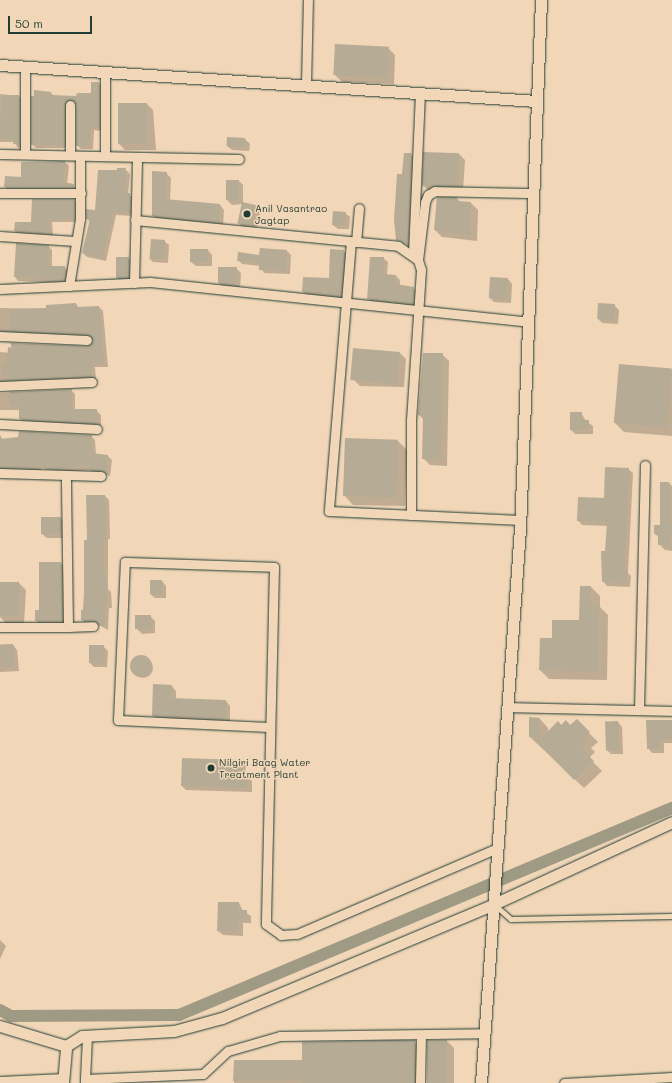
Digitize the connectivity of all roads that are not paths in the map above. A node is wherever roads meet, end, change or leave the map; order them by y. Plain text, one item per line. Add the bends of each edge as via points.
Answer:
1 (308, 0) edge
2 (541, 0) edge
3 (0, 65) edge
4 (25, 66) junction
5 (105, 72) junction
6 (306, 85) junction
7 (420, 93) junction
8 (537, 101) junction
9 (70, 104) dead end
10 (0, 154) edge
11 (25, 154) junction
12 (75, 156) junction
13 (105, 156) junction
14 (137, 157) junction
15 (239, 159) dead end
16 (81, 193) junction
17 (534, 193) junction
18 (0, 194) edge
19 (359, 208) dead end
20 (135, 220) junction
21 (0, 236) edge
22 (76, 241) junction
23 (353, 242) junction
24 (416, 258) junction
25 (134, 282) junction
26 (69, 286) junction
27 (0, 289) edge
28 (346, 302) junction
29 (418, 310) junction
30 (529, 322) junction
31 (0, 336) edge
32 (87, 340) dead end
33 (92, 382) dead end
34 (0, 386) edge
35 (0, 424) edge
36 (97, 428) dead end
37 (645, 465) dead end
38 (0, 473) edge
39 (66, 475) junction
40 (101, 476) dead end
41 (411, 515) junction
42 (521, 520) junction
43 (68, 626) junction
44 (94, 626) dead end
45 (0, 627) edge
46 (509, 708) junction
47 (639, 710) junction
48 (672, 711) edge
49 (269, 727) junction
50 (672, 822) edge
51 (498, 848) junction
52 (494, 902) junction
53 (672, 916) edge
54 (0, 1026) edge
55 (485, 1033) junction
56 (421, 1035) junction
57 (87, 1036) junction
58 (66, 1046) junction
59 (672, 1077) edge
60 (0, 1081) edge
61 (64, 1081) edge
62 (85, 1081) edge
63 (420, 1083) edge
64 (481, 1083) edge
65 (564, 1083) edge

1 - 6 street
2 - 8 street
3 - 4 street
4 - 5 street
4 - 11 street
5 - 6 street
5 - 13 street
6 - 7 street
7 - 8 street
7 - 24 street
8 - 17 street
9 - 12 street
10 - 11 street
11 - 12 street
12 - 13 street
12 - 16 street
13 - 14 street
14 - 15 street
14 - 20 street
16 - 18 street
16 - 22 street
17 - 24 street via 435,191 428,195 425,202
17 - 30 street
19 - 23 street
20 - 23 street
20 - 25 street
21 - 22 street
22 - 26 street
23 - 24 street via 398,246
23 - 28 street
24 - 29 street via 421,270
25 - 26 street
25 - 28 street
26 - 27 street
28 - 29 street
28 - 41 street via 328,511
29 - 30 street
29 - 41 street via 411,420
30 - 42 street
31 - 32 street
33 - 34 street
35 - 36 street
37 - 47 street
38 - 39 street
39 - 40 street
39 - 43 street
41 - 42 street
42 - 46 street
43 - 44 street
43 - 45 street
46 - 47 street
46 - 51 street
47 - 48 street
49 - 49 street via 274,566 126,562 118,720
49 - 51 street via 266,924 281,935 297,934
50 - 52 street
51 - 52 street
52 - 53 lane via 510,919
52 - 55 street
52 - 57 street via 222,1018 174,1032
54 - 58 street
55 - 56 street
55 - 64 street
56 - 62 street via 280,1036 228,1051 203,1074
56 - 63 street
57 - 58 street
57 - 62 street
58 - 61 street
59 - 65 street
60 - 61 street

